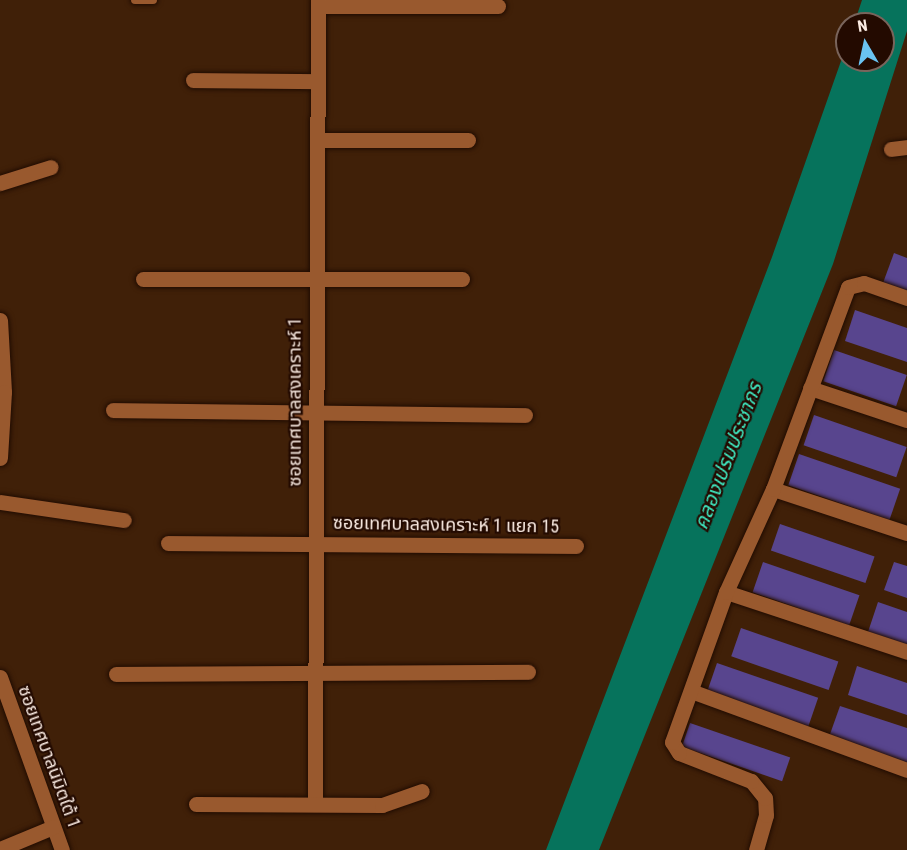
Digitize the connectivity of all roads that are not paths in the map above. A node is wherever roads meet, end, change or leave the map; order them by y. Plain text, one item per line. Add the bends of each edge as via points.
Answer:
1 (135, 0) edge
2 (153, 0) edge
3 (318, 3) edge
4 (498, 6) dead end
5 (193, 80) dead end
6 (318, 81) junction
7 (317, 140) junction
8 (468, 140) dead end
9 (907, 147) edge
10 (891, 149) dead end
11 (51, 167) dead end
12 (0, 183) edge
13 (316, 278) junction
14 (143, 279) dead end
15 (462, 279) dead end
16 (907, 298) edge
17 (1, 327) edge
18 (810, 388) junction
19 (113, 410) dead end
20 (314, 413) junction
21 (525, 415) dead end
22 (907, 420) edge
23 (0, 458) edge
24 (772, 489) junction
25 (0, 502) edge
26 (124, 520) dead end
27 (907, 533) edge
28 (314, 542) junction
29 (168, 543) dead end
30 (576, 546) dead end
31 (726, 592) junction
32 (907, 652) edge
33 (313, 672) junction
34 (528, 672) dead end
35 (116, 674) dead end
36 (0, 677) edge
37 (691, 691) junction
38 (907, 770) edge
39 (422, 791) dead end
40 (315, 803) junction
41 (195, 804) dead end
42 (53, 826) junction
43 (0, 849) edge
44 (63, 850) edge
45 (756, 850) edge

1 - 2 lane
3 - 4 street
3 - 6 street, ซอยเทศบาลสงเคราะห์ 1
5 - 6 street
6 - 7 street, ซอยเทศบาลสงเคราะห์ 1
7 - 8 street
7 - 13 street, ซอยเทศบาลสงเคราะห์ 1
9 - 10 street
11 - 12 street
13 - 14 street
13 - 15 street
13 - 20 street, ซอยเทศบาลสงเคราะห์ 1
16 - 18 street via 864,283 848,287
17 - 23 street
18 - 22 street
18 - 24 street
19 - 20 street
20 - 21 street
20 - 28 street, ซอยเทศบาลสงเคราะห์ 1
24 - 27 street
24 - 31 street
25 - 26 street
28 - 29 street, ซอยเทศบาลสงเคราะห์ 1 แยก 15
28 - 30 street, ซอยเทศบาลสงเคราะห์ 1 แยก 15
28 - 33 street, ซอยเทศบาลสงเคราะห์ 1
31 - 32 street
31 - 37 street
33 - 34 street
33 - 35 street
33 - 40 street, ซอยเทศบาลสงเคราะห์ 1
36 - 42 street, ซอยเทศบาลนิมิตใต้ 1
37 - 38 street
37 - 45 street via 672,742 679,753 751,781 765,798 766,815
39 - 40 street via 382,805
40 - 41 street
42 - 43 street
42 - 44 street, ซอยเทศบาลนิมิตใต้ 1

